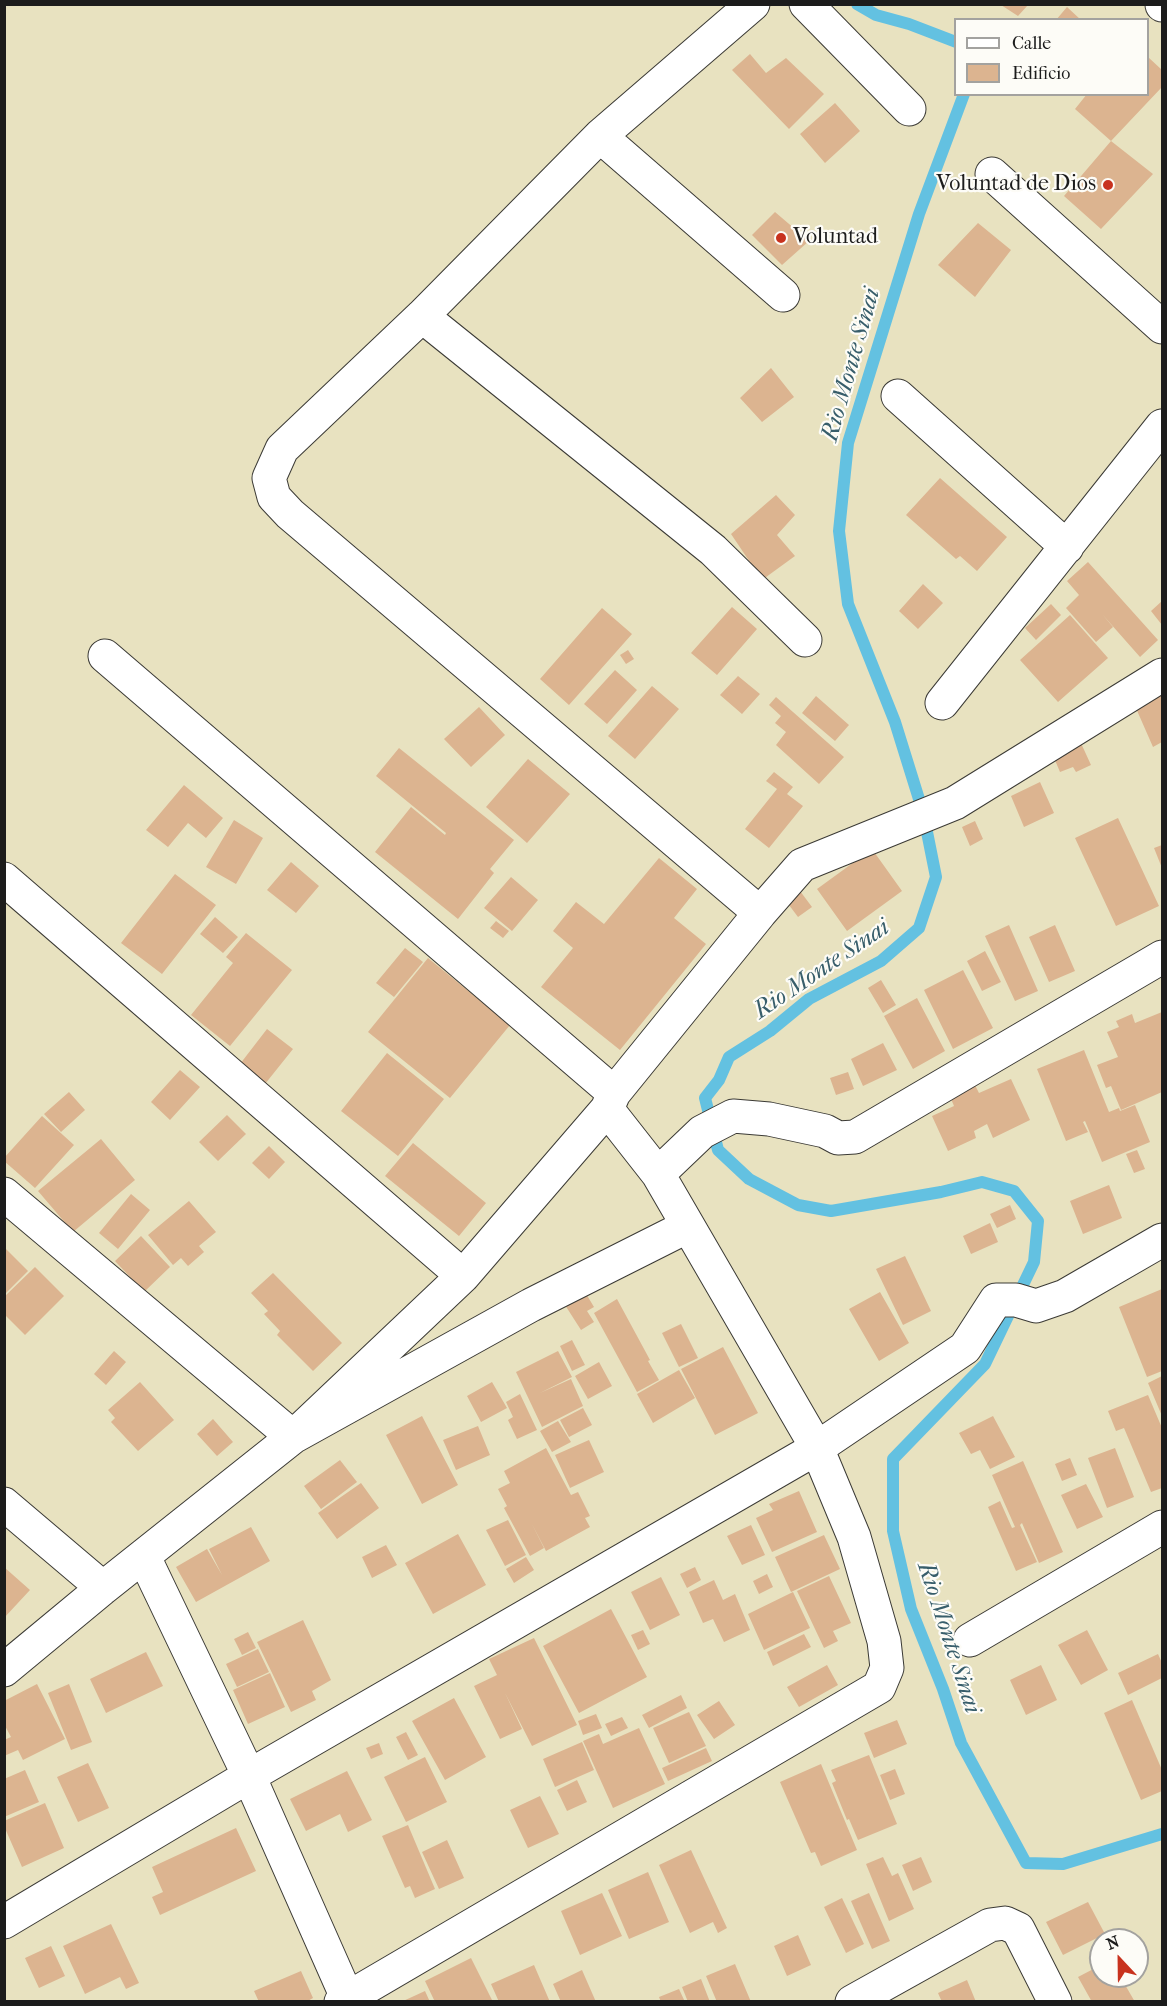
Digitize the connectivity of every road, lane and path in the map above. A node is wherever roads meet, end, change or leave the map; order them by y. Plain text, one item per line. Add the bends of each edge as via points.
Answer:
1 (753, 4) edge
2 (806, 4) edge
3 (909, 109) dead end
4 (600, 136) junction
5 (992, 174) dead end
6 (783, 295) dead end
7 (422, 316) junction
8 (1162, 327) edge
9 (898, 396) dead end
10 (1162, 426) edge
11 (1067, 547) junction
12 (805, 640) dead end
13 (105, 656) dead end
14 (1162, 675) edge
15 (942, 703) dead end
16 (4, 879) edge
17 (760, 913) junction
18 (1162, 957) edge
19 (610, 1101) junction
20 (658, 1174) junction
21 (4, 1194) edge
22 (688, 1226) junction
23 (1162, 1240) edge
24 (463, 1276) junction
25 (292, 1437) junction
26 (817, 1448) junction
27 (4, 1504) edge
28 (1162, 1527) edge
29 (144, 1557) junction
30 (103, 1588) junction
31 (970, 1640) dead end
32 (4, 1670) edge
33 (249, 1776) junction
34 (4, 1922) edge
35 (346, 2000) edge
36 (852, 2001) edge
37 (1055, 2001) edge

1 - 4 street
2 - 3 street
4 - 6 street
4 - 7 street
5 - 8 street
7 - 12 street via 713,550
7 - 17 street via 282,449 269,478 274,497
9 - 11 street
10 - 11 street
11 - 15 street
13 - 19 street
14 - 17 street via 955,803 802,865
16 - 24 street
17 - 19 street
18 - 20 street via 855,1137 838,1138 825,1131 769,1119 733,1116 702,1132
19 - 20 street
19 - 24 street
20 - 22 street
21 - 25 street
22 - 25 street via 531,1305
22 - 26 street
23 - 26 street via 1065,1296 1036,1306 996,1300 965,1348
24 - 25 street
25 - 29 street
26 - 33 street
26 - 35 street via 854,1537 884,1641 887,1668 879,1687
27 - 30 street
28 - 31 street
29 - 30 street
29 - 33 street
30 - 32 street
33 - 34 street
33 - 35 street
36 - 37 street via 990,1925 1005,1923 1018,1929

